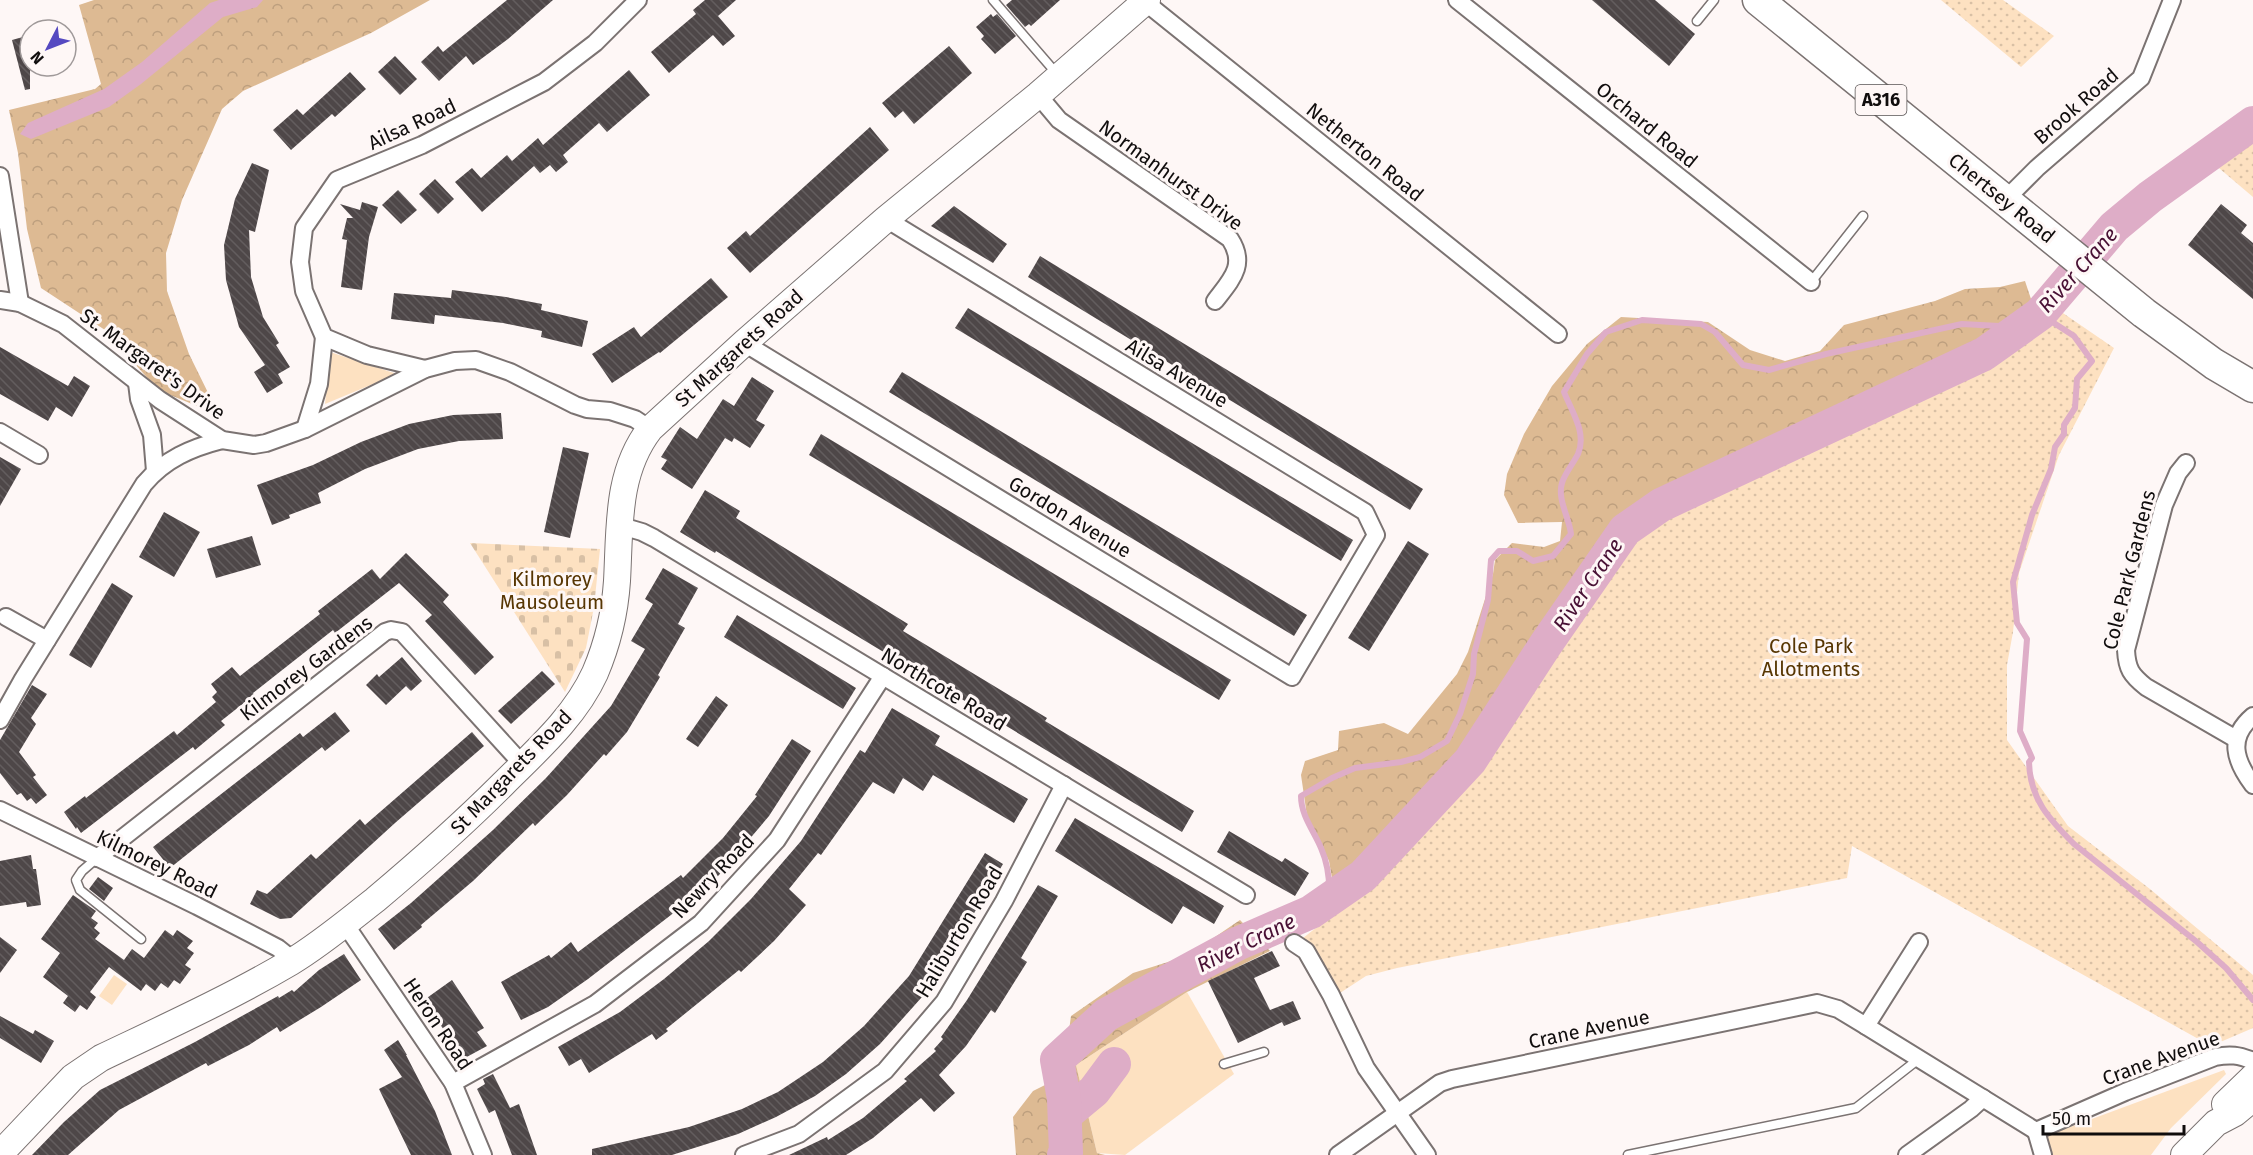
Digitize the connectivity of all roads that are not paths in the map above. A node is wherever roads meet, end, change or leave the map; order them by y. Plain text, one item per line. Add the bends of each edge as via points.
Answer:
1 (638, 0) edge
2 (993, 0) edge
3 (1457, 0) edge
4 (1714, 0) edge
5 (1758, 0) edge
6 (2172, 0) edge
7 (1146, 1) edge
8 (1697, 21) dead end
9 (1059, 77) junction
10 (1038, 95) junction
11 (0, 176) edge
12 (2005, 201) junction
13 (1863, 216) dead end
14 (886, 219) junction
15 (1811, 282) joint
16 (0, 300) edge
17 (1215, 301) dead end
18 (20, 303) junction
19 (1558, 334) dead end
20 (324, 337) junction
21 (744, 343) junction
22 (425, 369) junction
23 (137, 383) junction
24 (2253, 387) edge
25 (305, 429) junction
26 (650, 429) junction
27 (0, 432) edge
28 (222, 440) junction
29 (39, 455) dead end
30 (2186, 463) dead end
31 (155, 471) junction
32 (618, 525) junction
33 (1342, 595) joint
34 (6, 617) dead end
35 (47, 640) junction
36 (883, 676) junction
37 (2253, 716) edge
38 (0, 720) edge
39 (2236, 739) junction
40 (523, 765) junction
41 (1064, 785) junction
42 (2253, 785) edge
43 (0, 810) edge
44 (97, 858) junction
45 (1245, 895) dead end
46 (345, 924) junction
47 (141, 939) dead end
48 (1919, 942) dead end
49 (1294, 944) dead end
50 (293, 960) junction
51 (1866, 1026) junction
52 (1264, 1052) dead end
53 (1920, 1058) junction
54 (2253, 1061) edge
55 (1224, 1064) dead end
56 (2253, 1077) edge
57 (453, 1083) junction
58 (1983, 1098) junction
59 (2253, 1098) edge
60 (1397, 1113) junction
61 (2216, 1123) junction
62 (2036, 1131) junction
63 (0, 1154) edge
64 (483, 1155) edge
65 (744, 1155) edge
66 (1338, 1155) edge
67 (1427, 1155) edge
68 (1628, 1155) edge
69 (1907, 1155) edge
70 (2043, 1155) edge
71 (2184, 1155) edge

1 - 20 street, Ailsa Road via 595,43 544,82 422,145 337,180 304,228 300,262 304,291
2 - 9 lane
3 - 15 street, Orchard Road
4 - 8 lane
5 - 12 highway, Chertsey Road / A316
6 - 12 street, Brook Road via 2141,78 2037,168
7 - 9 main road, St Margarets Road
7 - 19 street, Netherton Road
9 - 10 main road, St Margarets Road
10 - 14 main road, St Margarets Road
10 - 17 street, Normanhurst Drive via 1059,120 1230,239 1238,251 1235,274
11 - 18 street
12 - 24 highway, Chertsey Road / A316 via 2179,339
13 - 15 lane
14 - 21 main road, St Margarets Road
14 - 33 street, Ailsa Avenue via 1365,512 1376,536
16 - 18 street, St. Margaret's Drive
18 - 23 street, St. Margaret's Drive via 74,332
20 - 22 street via 367,355
20 - 25 street, Ailsa Road via 319,384
21 - 26 main road, St Margarets Road
21 - 33 street, Gordon Avenue via 1292,677
22 - 25 street, St. Margaret's Drive
22 - 26 street, St. Margaret's Drive via 476,360 510,372 574,405 610,411
23 - 28 street, St. Margaret's Drive
23 - 31 street via 152,435
25 - 28 street, St. Margaret's Drive via 254,445
26 - 32 main road, St Margarets Road via 631,464
27 - 29 street
28 - 31 street via 188,450
30 - 39 street, Cole Park Gardens via 2164,505 2126,650 2127,664 2146,687
31 - 35 street
32 - 36 street, Northcote Road via 654,538
32 - 40 main road, St Margarets Road via 617,583 595,673 562,723
34 - 35 street
35 - 38 street
36 - 41 street, Northcote Road
36 - 57 street, Newry Road via 777,840 701,923 595,1004
37 - 39 street
39 - 42 street via 2237,758
40 - 44 street, Kilmorey Gardens via 402,632 391,630
40 - 46 main road, St Margarets Road via 447,837
41 - 45 street, Northcote Road
41 - 65 street, Haliburton Road via 1004,901 944,1002 885,1071 799,1134
43 - 44 street, Kilmorey Road
44 - 47 lane via 76,880 80,890
44 - 50 street, Kilmorey Road via 278,948
46 - 50 main road, St Margarets Road
46 - 57 street, Heron Road
48 - 51 street
49 - 60 street via 1306,951 1366,1068
50 - 63 main road, St Margarets Road via 222,1001 85,1068
51 - 53 street, Crane Avenue
51 - 60 street, Crane Avenue via 1838,1009 1817,1003 1452,1079
52 - 55 lane
53 - 58 street, Crane Avenue
53 - 68 lane via 1856,1108
54 - 62 street, Crane Avenue via 2240,1055 2215,1057
56 - 61 main road via 2226,1101
57 - 64 street, Heron Road
58 - 62 street, Crane Avenue
58 - 69 street
59 - 61 main road
60 - 66 street, Crane Avenue
60 - 67 street
61 - 71 main road
62 - 70 street

